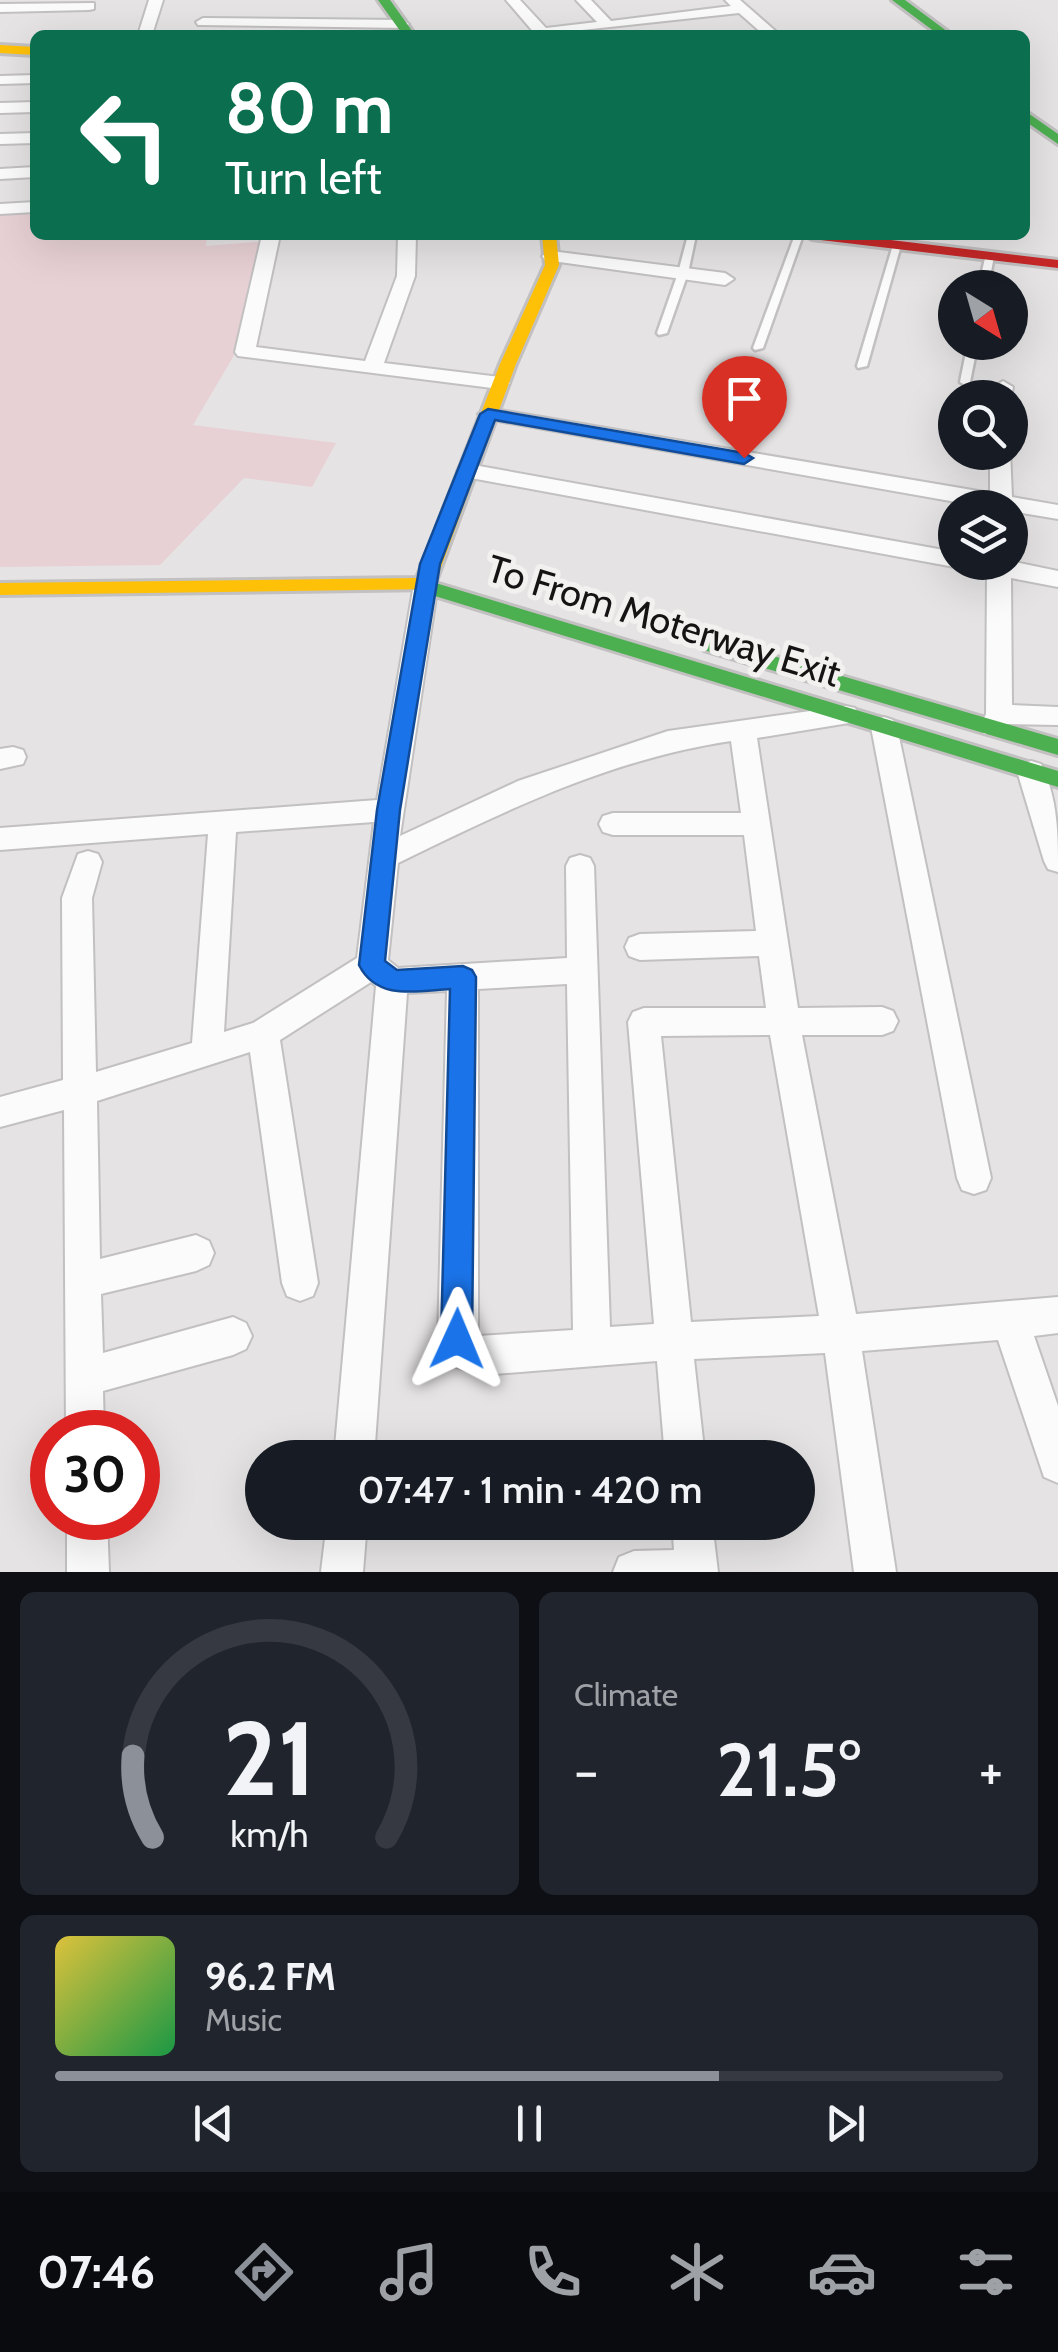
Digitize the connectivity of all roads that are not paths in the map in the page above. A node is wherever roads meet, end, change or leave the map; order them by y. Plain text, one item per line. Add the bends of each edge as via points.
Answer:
1 (156, 0) edge
2 (384, 0) edge
3 (513, 0) edge
4 (583, 0) edge
5 (642, 0) edge
6 (871, 0) edge
7 (898, 0) edge
8 (737, 4) edge
9 (88, 6) dead end
10 (0, 8) edge
11 (662, 18) junction
12 (204, 22) dead end
13 (613, 28) edge
14 (146, 30) edge
15 (406, 30) edge
16 (539, 30) edge
17 (675, 30) edge
18 (767, 30) edge
19 (911, 30) edge
20 (939, 30) edge
21 (0, 49) edge
22 (30, 51) edge
23 (30, 79) edge
24 (0, 80) edge
25 (1030, 98) edge
26 (30, 107) edge
27 (0, 108) edge
28 (1058, 118) edge
29 (1030, 121) edge
30 (30, 138) edge
31 (0, 139) edge
32 (1058, 140) edge
33 (0, 174) edge
34 (30, 175) edge
35 (29, 207) edge
36 (0, 209) edge
37 (270, 240) edge
38 (407, 240) edge
39 (691, 240) edge
40 (797, 240) edge
41 (854, 240) edge
42 (550, 245) edge
43 (897, 245) junction
44 (989, 256) junction
45 (1058, 264) edge
46 (986, 270) edge
47 (683, 273) junction
48 (725, 279) dead end
49 (662, 333) dead end
50 (758, 348) dead end
51 (862, 366) dead end
52 (372, 368) junction
53 (500, 383) junction
54 (488, 414) junction
55 (468, 471) junction
56 (938, 494) edge
57 (1028, 508) edge
58 (1058, 512) edge
59 (938, 557) edge
60 (0, 567) edge
61 (456, 568) dead end
62 (1028, 572) edge
63 (428, 574) junction
64 (1058, 579) edge
65 (999, 580) edge
66 (0, 590) edge
67 (696, 641) dead end
68 (846, 716) junction
69 (1058, 716) edge
70 (996, 721) junction
71 (884, 727) junction
72 (743, 730) junction
73 (1058, 747) edge
74 (1044, 775) edge
75 (389, 810) junction
76 (223, 822) junction
77 (614, 824) dead end
78 (756, 824) junction
79 (0, 839) edge
80 (384, 857) junction
81 (1058, 861) edge
82 (88, 862) dead end
83 (580, 866) dead end
84 (773, 943) junction
85 (640, 948) dead end
86 (582, 970) junction
87 (382, 973) junction
88 (463, 977) junction
89 (882, 1021) dead end
90 (784, 1022) junction
91 (262, 1034) junction
92 (207, 1052) junction
93 (80, 1090) junction
94 (0, 1112) edge
95 (974, 1178) dead end
96 (196, 1253) dead end
97 (83, 1282) junction
98 (300, 1283) dead end
99 (1058, 1314) edge
100 (1010, 1321) junction
101 (841, 1334) junction
102 (232, 1336) dead end
103 (674, 1340) junction
104 (592, 1348) junction
105 (84, 1376) junction
106 (85, 1410) edge
107 (355, 1440) edge
108 (684, 1440) edge
109 (1058, 1463) edge
110 (87, 1540) edge
111 (346, 1540) edge
112 (693, 1540) edge
113 (696, 1571) edge
114 (88, 1572) edge
115 (342, 1572) edge
116 (634, 1572) edge
117 (875, 1572) edge

1 - 14 street
2 - 15 main road
3 - 16 street
4 - 13 street
5 - 11 street
6 - 19 main road
7 - 20 main road
8 - 11 street
8 - 18 street
9 - 10 street
11 - 13 street
11 - 17 street
12 - 15 street
21 - 22 main road
23 - 24 street
25 - 28 main road
26 - 27 street
29 - 32 main road
30 - 31 street
33 - 34 street
35 - 36 street
37 - 52 street via 245,352
38 - 52 street via 406,276
39 - 47 lane
40 - 50 lane
41 - 43 main road
42 - 47 street
42 - 53 main road via 552,264
43 - 44 main road
43 - 51 lane
44 - 45 main road
44 - 46 lane
47 - 48 street
47 - 49 lane
52 - 53 street
53 - 54 main road
54 - 55 main road
54 - 56 street
55 - 59 street
55 - 63 main road
57 - 58 street
60 - 63 main road, To From Moterway Exit via 300,562
61 - 63 main road, To From Moterway Exit
62 - 64 street
63 - 66 main road, To From Moterway Exit
63 - 68 main road, To From Moterway Exit
63 - 75 street
65 - 70 street
67 - 70 main road, To From Moterway Exit
68 - 71 main road, To From Moterway Exit
68 - 72 street
69 - 70 street
70 - 73 main road, To From Moterway Exit
71 - 74 main road, To From Moterway Exit
71 - 95 street
72 - 78 street
72 - 80 street via 668,741 528,788
74 - 81 street
75 - 76 street
75 - 80 street
76 - 79 street
76 - 92 street
77 - 78 street
78 - 84 street
80 - 87 street
82 - 93 street via 77,898
83 - 86 street
84 - 85 street
84 - 90 street
86 - 88 street
86 - 104 street
87 - 88 street
87 - 91 street
87 - 107 street
88 - 104 street via 457,1339 467,1353 482,1356
89 - 90 street
90 - 101 street
90 - 103 street via 644,1022
91 - 92 street
91 - 98 street
92 - 93 street
93 - 94 street
93 - 97 street
96 - 97 street
97 - 105 street
99 - 100 street
100 - 101 street
100 - 109 street
101 - 103 street
101 - 117 street
102 - 105 street
103 - 104 street
103 - 108 street
105 - 106 street
110 - 114 street
111 - 115 street
112 - 113 street
113 - 116 street

